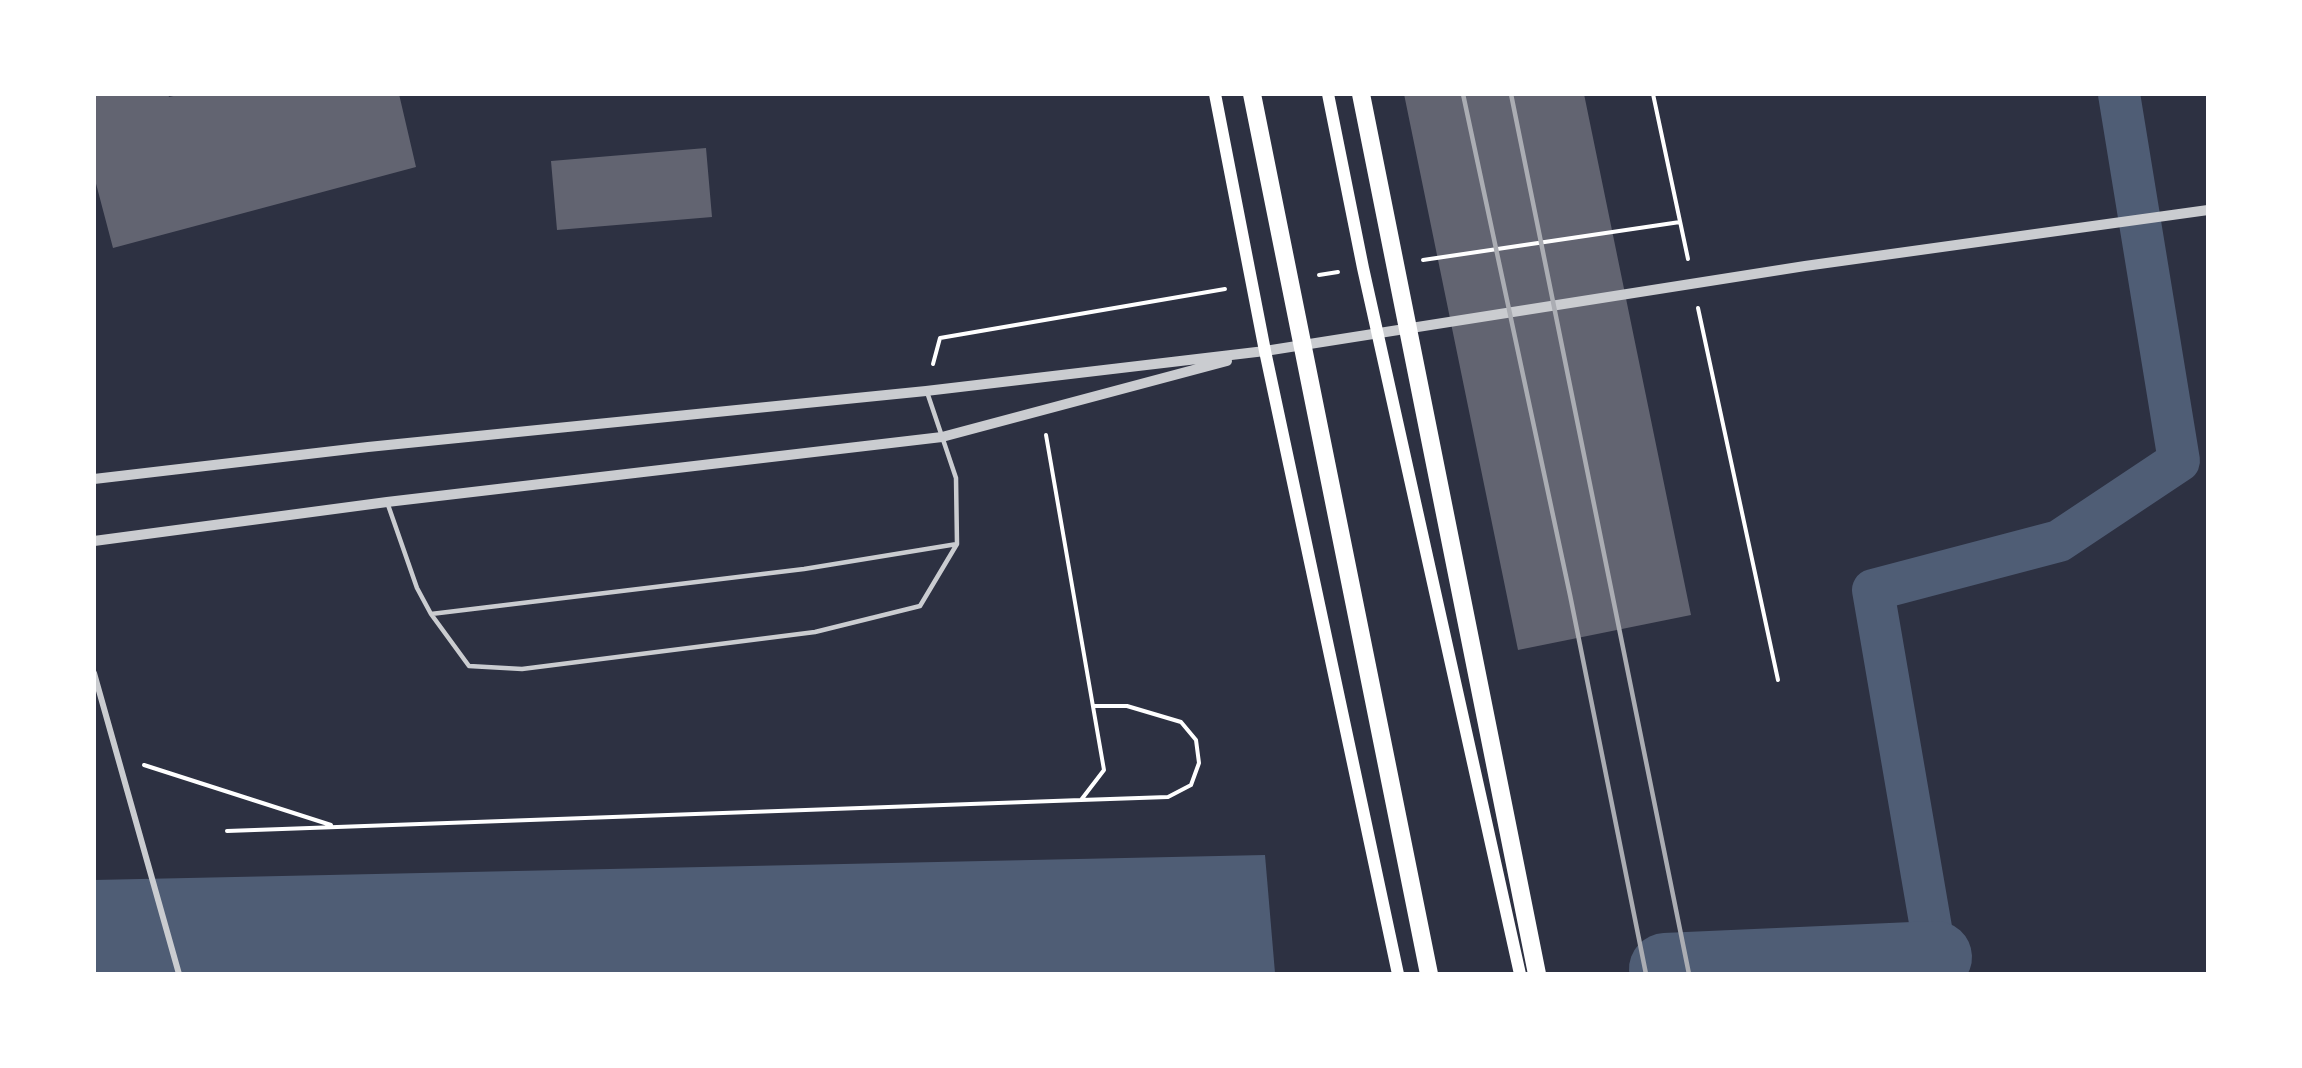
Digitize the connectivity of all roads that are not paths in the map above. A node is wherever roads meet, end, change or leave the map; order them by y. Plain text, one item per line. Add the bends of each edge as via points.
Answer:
1 (1215, 94) edge
2 (1252, 94) edge
3 (1328, 94) edge
4 (1361, 94) edge
5 (2208, 210) edge
6 (1377, 334) junction
7 (1266, 351) junction
8 (926, 391) junction
9 (942, 437) junction
10 (94, 479) edge
11 (387, 502) junction
12 (94, 541) edge
13 (957, 544) junction
14 (431, 614) junction
15 (94, 673) edge
16 (178, 974) edge
17 (1398, 974) edge
18 (1429, 974) edge
19 (1520, 974) edge
20 (1538, 974) edge

1 - 7 main road
2 - 18 highway
3 - 6 main road
4 - 20 highway
5 - 6 street
6 - 7 street
6 - 19 main road
7 - 8 street
7 - 9 street
7 - 17 main road
8 - 9 lane
8 - 10 street via 368,447
9 - 11 street
9 - 13 lane via 956,478
11 - 12 street
11 - 14 lane via 417,588
13 - 14 lane via 804,569
13 - 14 lane via 920,606 815,632 522,669 469,666
15 - 16 street

